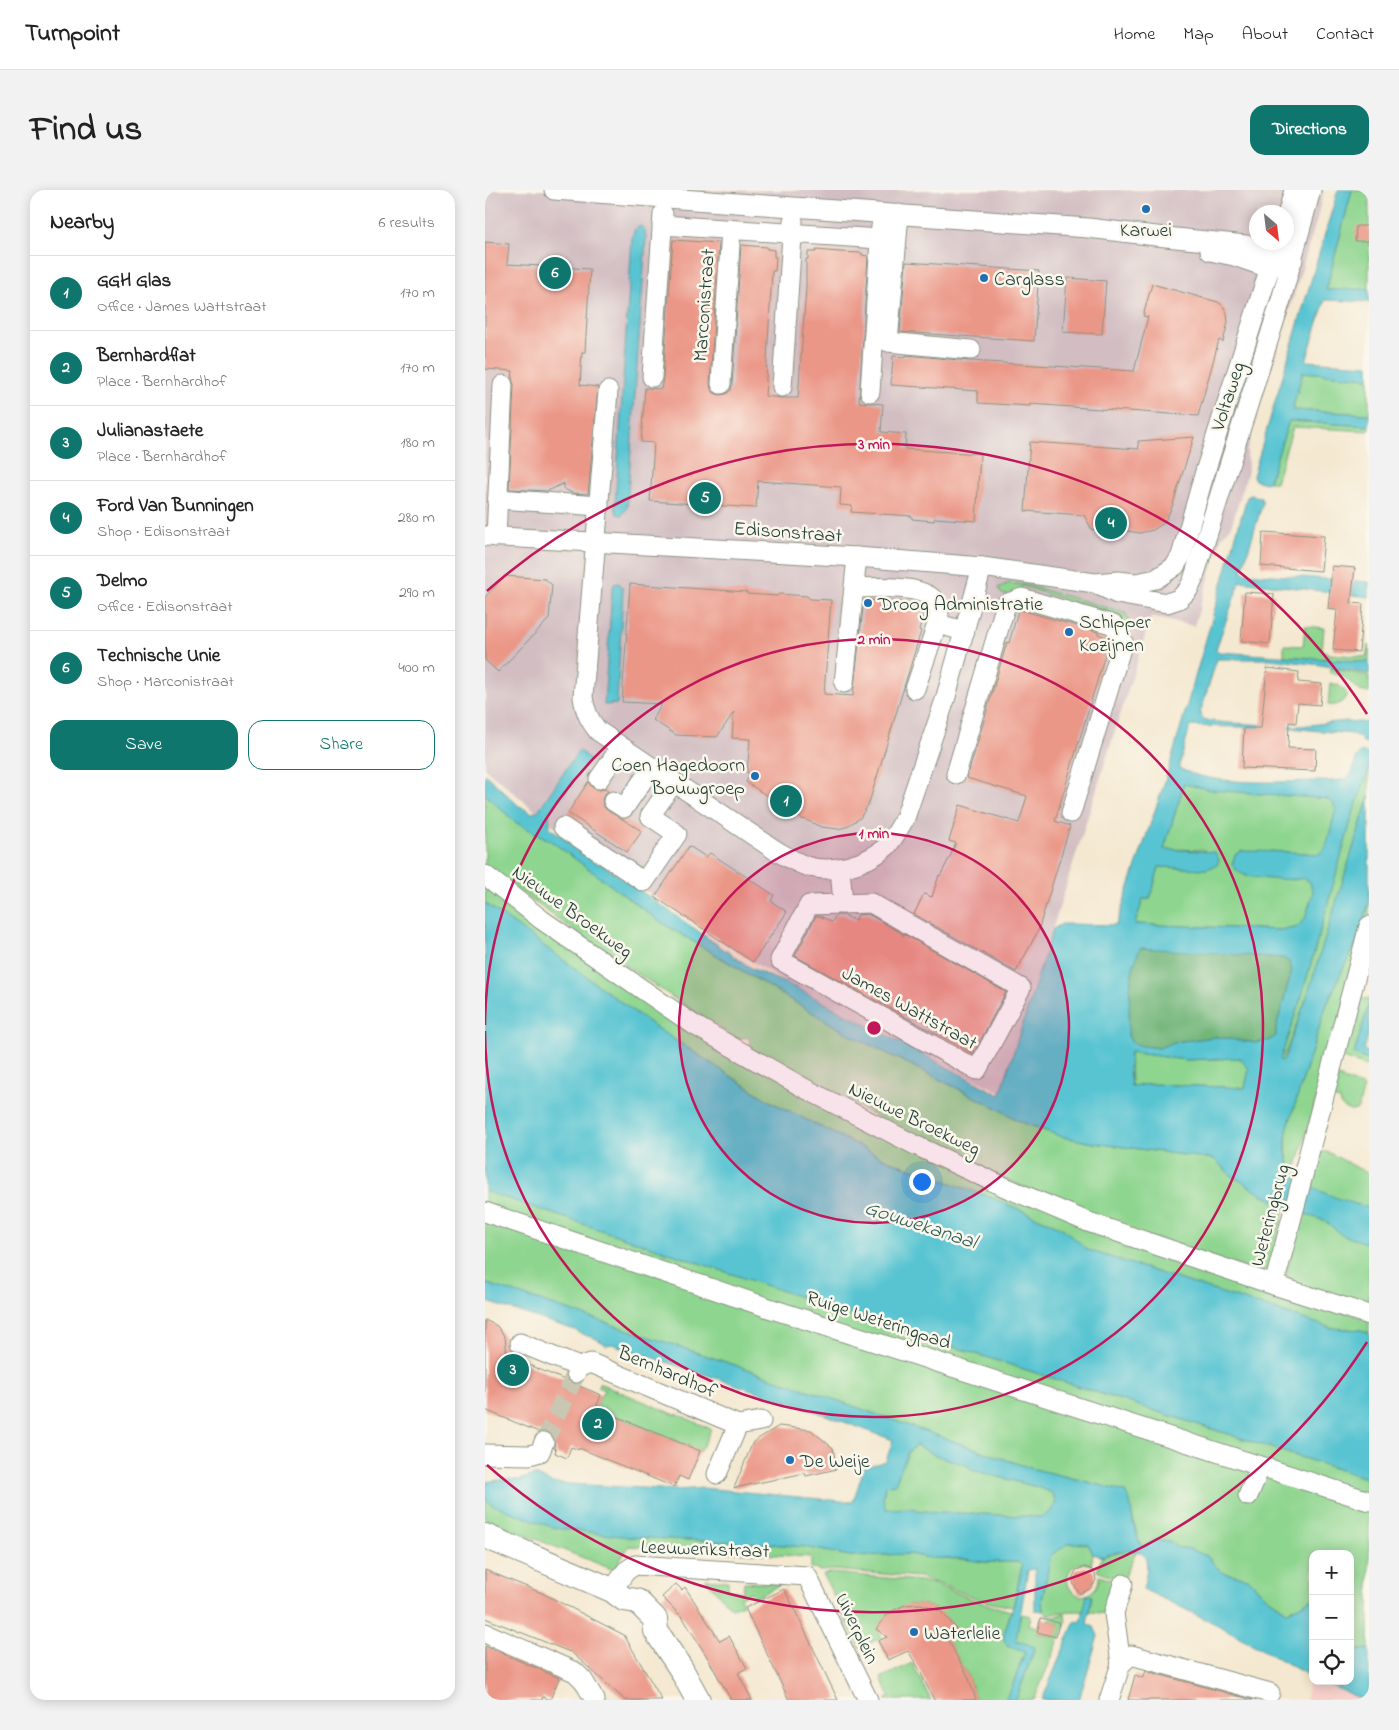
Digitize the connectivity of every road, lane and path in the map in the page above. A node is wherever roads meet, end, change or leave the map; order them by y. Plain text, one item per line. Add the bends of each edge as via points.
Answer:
1 (555, 190) edge
2 (1294, 190) edge
3 (1311, 190) edge
4 (664, 198) junction
5 (1290, 205) edge
6 (793, 207) junction
7 (890, 214) junction
8 (662, 225) junction
9 (731, 230) junction
10 (792, 234) junction
11 (1156, 236) junction
12 (880, 239) junction
13 (1249, 243) edge
14 (1275, 250) edge
15 (1282, 250) edge
16 (1293, 260) junction
17 (1269, 268) junction
18 (971, 350) dead end
19 (653, 377) dead end
20 (721, 384) dead end
21 (503, 385) dead end
22 (782, 387) dead end
23 (608, 390) dead end
24 (870, 392) dead end
25 (498, 499) junction
26 (599, 506) junction
27 (490, 536) edge
28 (596, 541) junction
29 (857, 557) junction
30 (982, 567) junction
31 (1165, 574) joint
32 (1095, 583) junction
33 (855, 588) junction
34 (973, 597) junction
35 (1167, 603) joint
36 (1006, 604) junction
37 (937, 624) junction
38 (965, 631) junction
39 (844, 683) dead end
40 (915, 689) dead end
41 (621, 747) junction
42 (652, 767) junction
43 (956, 774) dead end
44 (599, 779) dead end
45 (674, 782) junction
46 (613, 801) dead end
47 (1071, 813) dead end
48 (563, 827) dead end
49 (840, 868) junction
50 (485, 874) edge
51 (843, 904) junction
52 (1369, 926) edge
53 (485, 1212) edge
54 (1276, 1276) junction
55 (1369, 1315) edge
56 (520, 1343) dead end
57 (761, 1421) dead end
58 (738, 1425) junction
59 (545, 1442) tunnel mouth
60 (485, 1454) edge
61 (1261, 1466) junction
62 (717, 1474) dead end
63 (1249, 1496) dead end
64 (1369, 1501) edge
65 (485, 1536) edge
66 (807, 1576) joint
67 (1123, 1584) dead end
68 (618, 1595) junction
69 (485, 1633) edge
70 (1121, 1664) junction
71 (1270, 1693) dead end
72 (595, 1700) edge
73 (698, 1700) edge
74 (868, 1700) edge
75 (1109, 1700) edge

1 - 4 street
2 - 5 street
3 - 16 street, Voltaweg
4 - 6 street
4 - 8 street
6 - 7 street
6 - 10 street
7 - 11 street
7 - 12 street
7 - 18 street via 888,342
8 - 9 street, Marconistraat
8 - 19 street
9 - 10 street, Marconistraat
9 - 20 street, Marconistraat
10 - 12 street, Marconistraat
10 - 22 street
11 - 13 street
11 - 17 street
12 - 24 street
14 - 17 street, Voltaweg
15 - 16 street
16 - 17 street
16 - 35 street, Voltaweg via 1193,580 1179,599
17 - 31 street, Voltaweg via 1181,556
21 - 25 street, Edisonstraat
23 - 26 street
25 - 26 street
25 - 27 street, Edisonstraat
26 - 28 street
27 - 28 street, Edisonstraat
28 - 29 street, Edisonstraat
28 - 41 street via 583,697 591,723
29 - 30 street, Edisonstraat
29 - 33 street, Edisonstraat
30 - 32 street, Edisonstraat
30 - 34 street
31 - 32 street, Edisonstraat via 1137,583
32 - 35 street, Edisonstraat via 1117,594
33 - 37 street via 915,589 927,594 937,604
33 - 39 street, Edisonstraat
34 - 36 street
34 - 38 street
36 - 43 street
36 - 47 street via 1022,598 1115,625 1123,642
37 - 38 street
37 - 40 street
38 - 49 street via 905,818 885,847 856,864
41 - 42 street
41 - 44 street
42 - 45 street
42 - 46 street via 624,808
45 - 48 street via 650,816 677,834 644,882
45 - 49 street via 792,860 823,869
49 - 51 street
50 - 54 street, Nieuwe Broekweg via 542,920 694,1025 915,1145 1088,1222
51 - 51 street, James Wattstraat via 871,903 1021,988 977,1070 780,960 809,904
52 - 54 street, Weteringbrug
53 - 61 street, Ruige Weteringpad via 769,1308
54 - 55 street, Nieuwe Broekweg
56 - 58 street, Bernhardhof via 578,1370 591,1364
57 - 58 street
58 - 62 street
59 - 60 street via 540,1452 530,1455
61 - 63 street
61 - 64 street, Ruige Weteringpad
65 - 68 main road
66 - 68 street, Leeuwerikstraat via 635,1565 626,1571
66 - 74 street, Uiverplein
67 - 70 street via 1114,1613
68 - 73 main road via 645,1627 656,1632
69 - 72 street via 575,1672
70 - 71 street via 1131,1656
70 - 75 street

